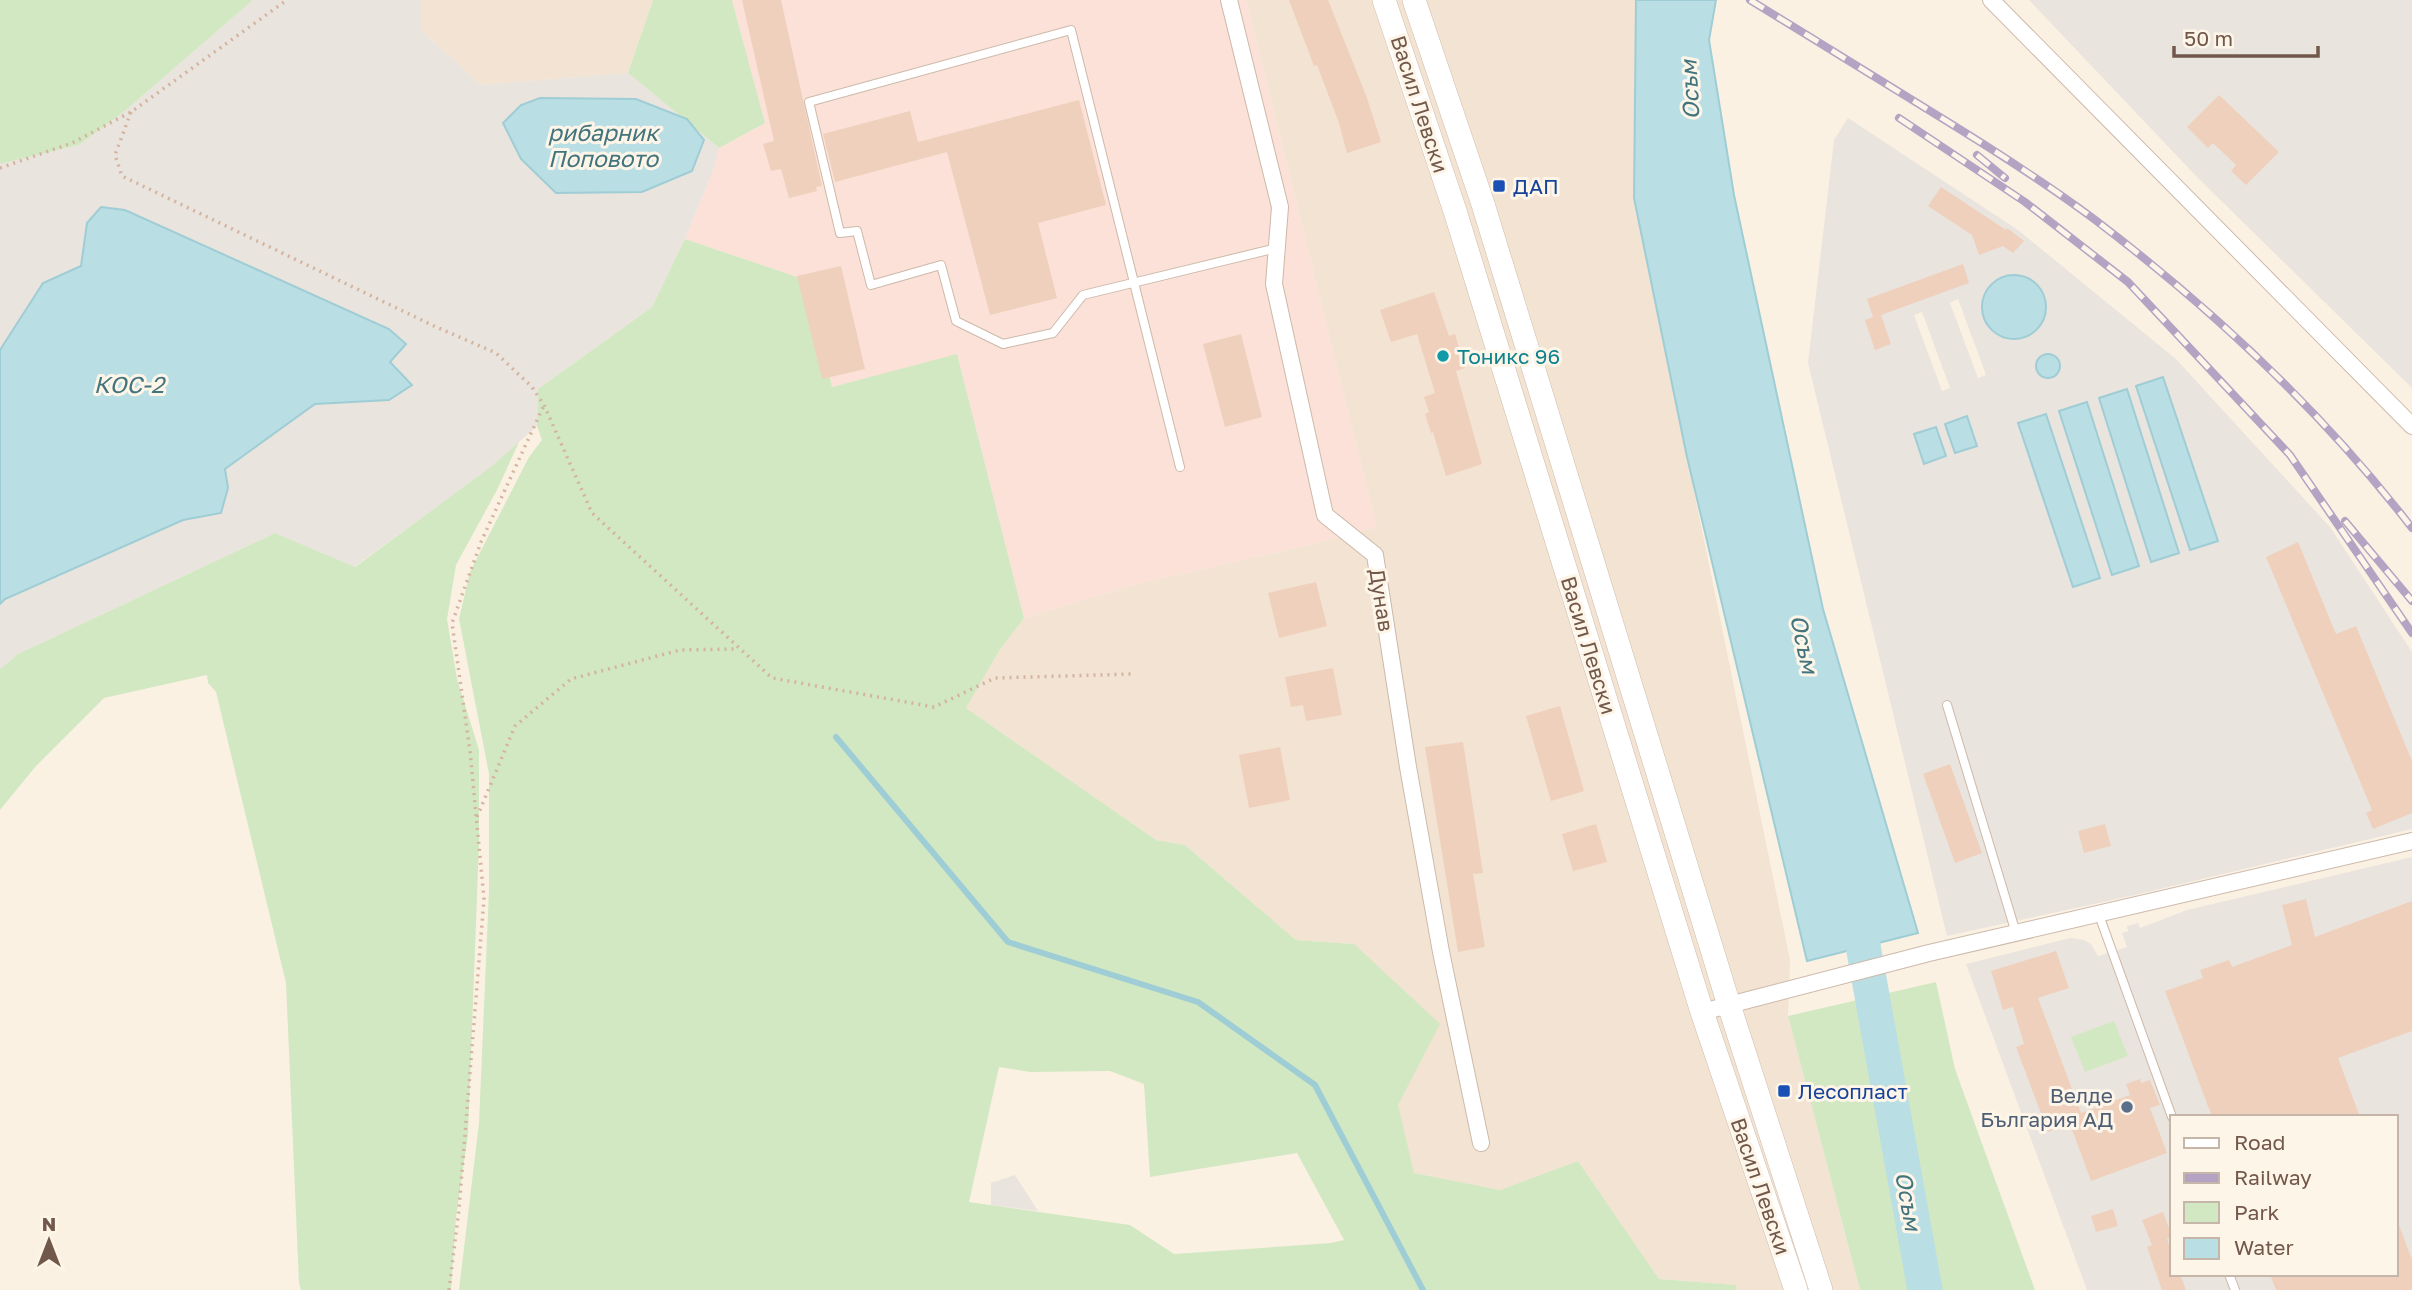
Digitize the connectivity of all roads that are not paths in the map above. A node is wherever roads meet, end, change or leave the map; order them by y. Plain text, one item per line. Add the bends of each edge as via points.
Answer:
1 (1229, 0) edge
2 (1384, 0) edge
3 (1414, 0) edge
4 (1991, 0) edge
5 (1277, 248) junction
6 (1135, 282) junction
7 (2412, 426) edge
8 (1180, 467) dead end
9 (1947, 705) dead end
10 (2412, 841) edge
11 (2099, 915) junction
12 (2016, 933) junction
13 (1729, 1005) junction
14 (1702, 1012) junction
15 (2171, 1115) edge
16 (1481, 1143) dead end
17 (1796, 1290) edge
18 (1821, 1290) edge

1 - 5 street, Дунав via 1280,207
2 - 14 main road, Васил Левски via 1459,224
3 - 13 main road, Васил Левски via 1488,218
4 - 7 street
5 - 6 lane
5 - 16 street, Дунав via 1274,284 1325,515 1375,555 1441,952
6 - 6 lane via 1070,30 809,102 840,233 857,231 871,285 941,265 956,321 1003,344 1053,333 1083,295
6 - 8 lane
9 - 12 lane
10 - 11 street
11 - 12 street
11 - 15 lane
12 - 13 street
13 - 14 street
13 - 18 main road, Васил Левски
14 - 17 main road, Васил Левски

